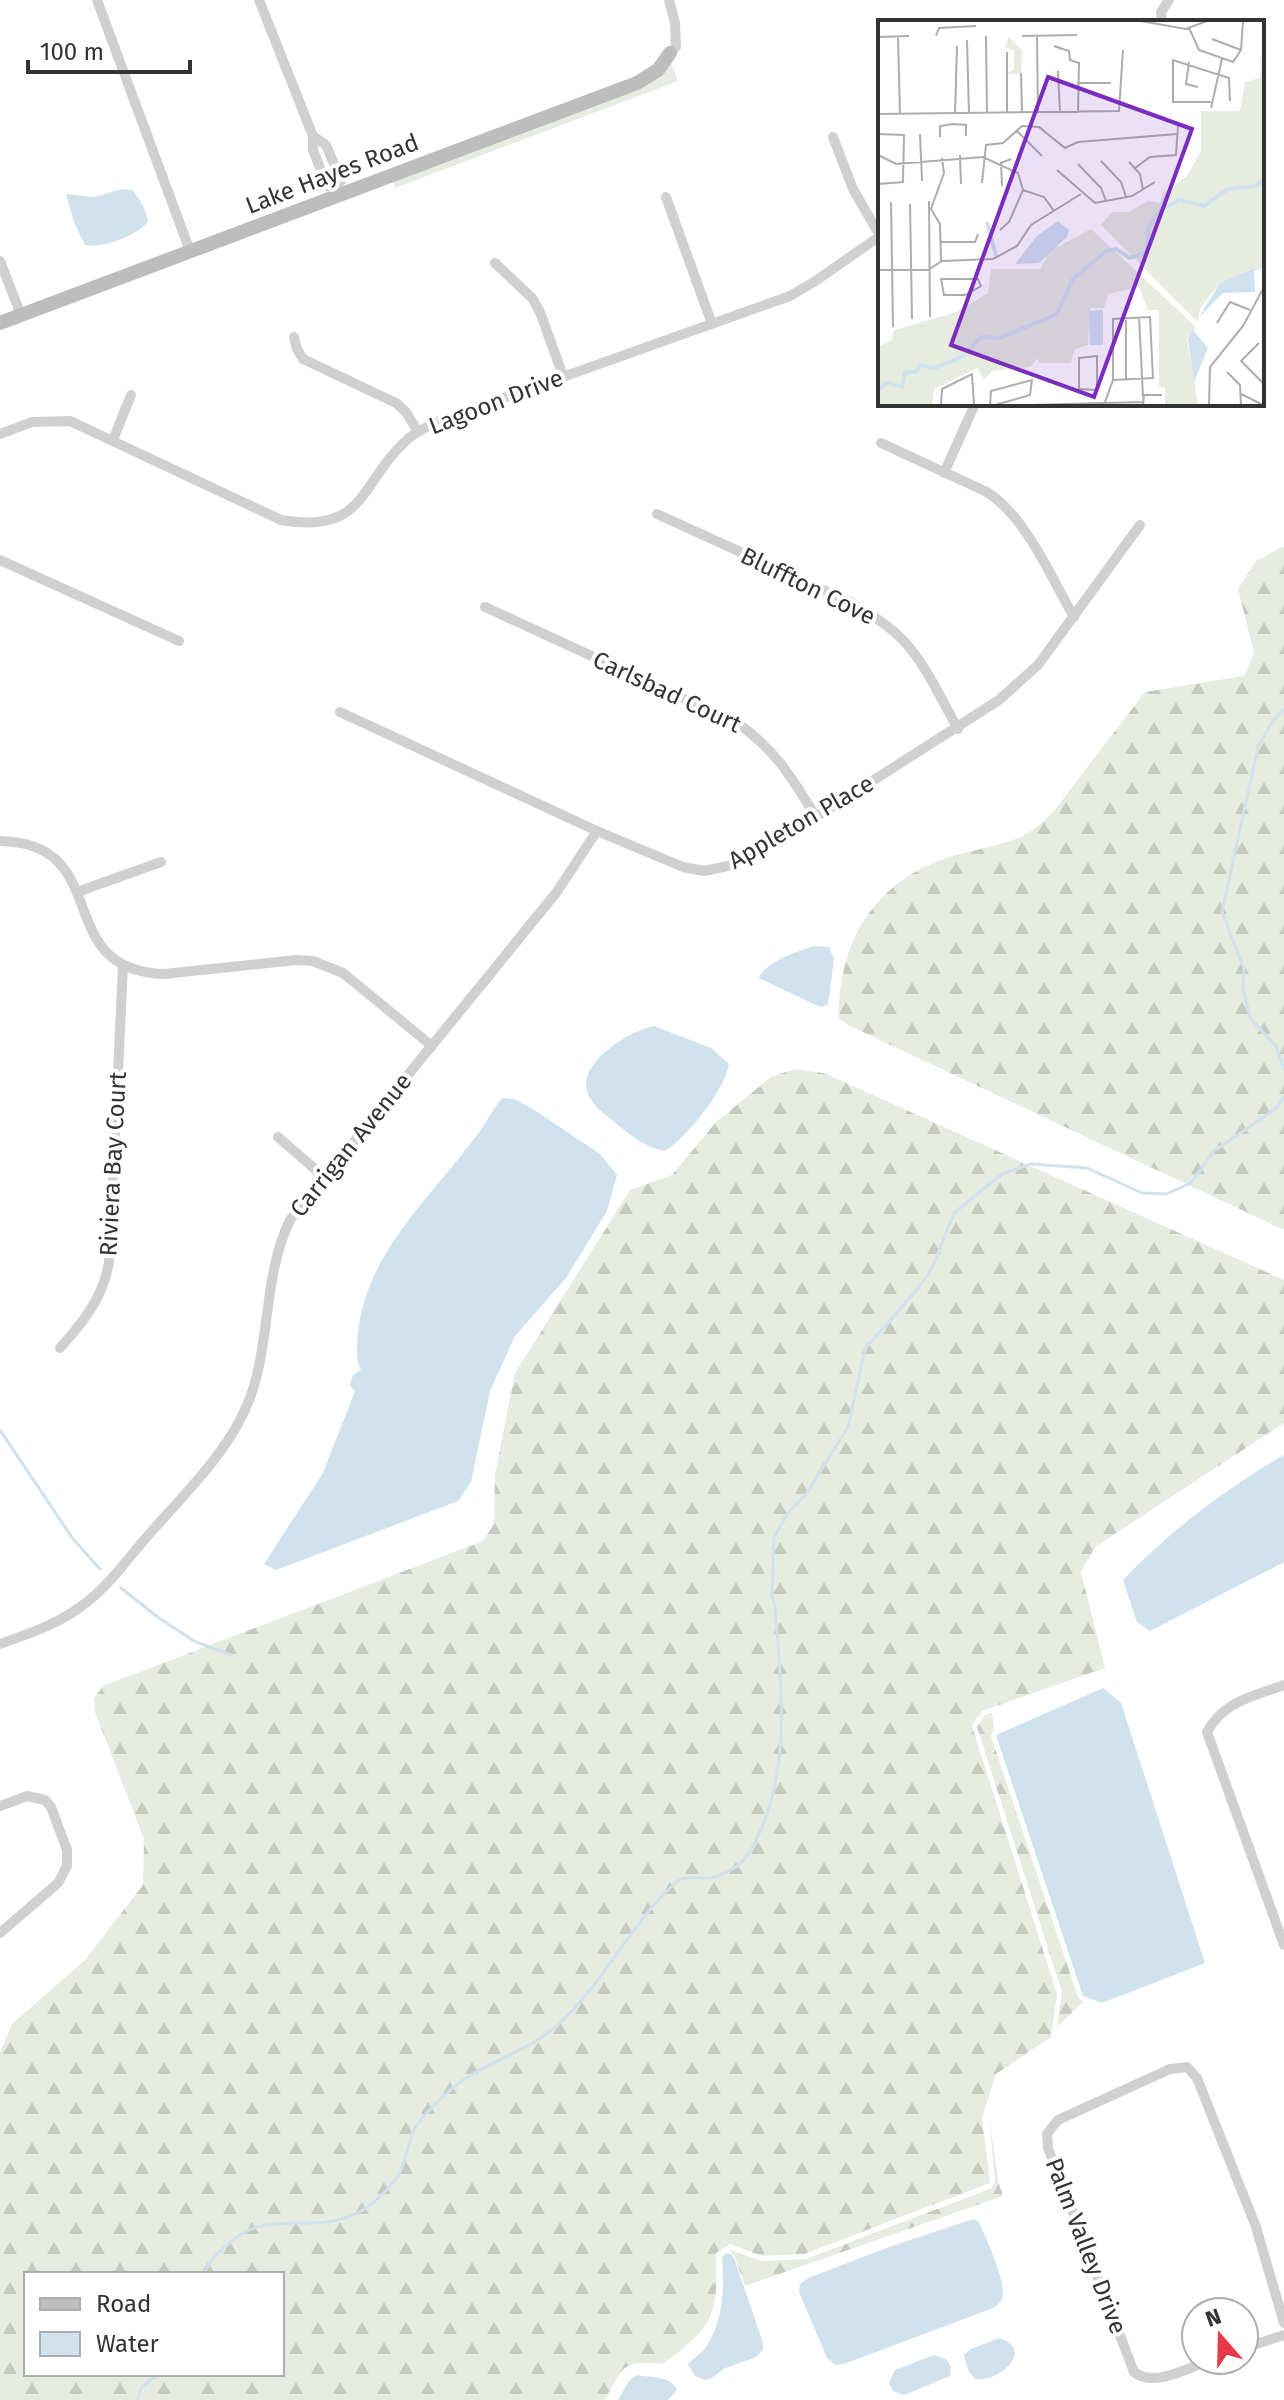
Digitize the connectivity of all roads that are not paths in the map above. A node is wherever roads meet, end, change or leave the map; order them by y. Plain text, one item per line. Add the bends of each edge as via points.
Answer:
1 (97, 0) edge
2 (259, 0) edge
3 (669, 0) edge
4 (1169, 0) edge
5 (1162, 20) edge
6 (670, 53) joint
7 (833, 137) dead end
8 (336, 191) junction
9 (666, 197) dead end
10 (878, 233) edge
11 (878, 237) edge
12 (190, 251) junction
13 (0, 261) edge
14 (495, 263) dead end
15 (21, 315) junction
16 (0, 323) edge
17 (712, 324) junction
18 (294, 337) dead end
19 (563, 376) junction
20 (131, 395) dead end
21 (974, 406) edge
22 (418, 432) junction
23 (0, 434) edge
24 (113, 440) junction
25 (881, 443) dead end
26 (944, 473) junction
27 (657, 514) dead end
28 (1140, 525) dead end
29 (0, 560) edge
30 (485, 607) dead end
31 (1074, 617) junction
32 (179, 641) dead end
33 (340, 712) dead end
34 (958, 729) junction
35 (816, 817) junction
36 (597, 831) junction
37 (0, 841) edge
38 (161, 862) dead end
39 (77, 892) junction
40 (123, 966) junction
41 (432, 1046) junction
42 (278, 1137) dead end
43 (324, 1177) junction
44 (60, 1348) dead end
45 (0, 1644) edge
46 (1284, 1685) edge
47 (0, 1806) edge
48 (0, 1933) edge
49 (1284, 1945) edge
50 (1284, 2323) edge
51 (1284, 2335) edge
52 (1260, 2343) edge
53 (1180, 2371) edge

1 - 12 street
2 - 8 street via 313,136 327,186
3 - 6 street via 676,47
4 - 5 street
6 - 8 street, Lake Hayes Road via 658,70 637,83
7 - 10 street via 853,189
8 - 12 street, Lake Hayes Road
9 - 17 street
11 - 17 street, Lagoon Drive via 790,296
12 - 15 street, Lake Hayes Road
13 - 15 street
14 - 19 street via 532,298
15 - 16 street, Lake Hayes Road
17 - 19 street, Lagoon Drive
18 - 22 street via 303,359 396,403
19 - 22 street, Lagoon Drive
20 - 24 street
21 - 26 street
22 - 24 street, Lagoon Drive via 352,508 318,523 281,520
23 - 24 street, Lagoon Drive via 52,419
25 - 26 street
26 - 31 street via 1002,502
27 - 34 street, Bluffton Cove via 879,619 921,664
28 - 31 street, Appleton Place
29 - 32 street
30 - 35 street, Carlsbad Court via 737,723 779,759
31 - 34 street, Appleton Place via 1038,665
33 - 36 street, Appleton Place
34 - 35 street, Appleton Place
35 - 36 street, Appleton Place via 748,857 704,871
36 - 41 street, Carrigan Avenue via 556,893
37 - 39 street via 48,851 68,872
38 - 39 street
39 - 40 street via 96,940
40 - 41 street via 143,974 164,974 313,961 343,973
40 - 44 street, Riviera Bay Court via 109,1262 96,1303
41 - 43 street, Carrigan Avenue
42 - 43 street
43 - 45 street, Carrigan Avenue via 281,1238 250,1399 218,1453 88,1601 65,1618
46 - 49 street via 1226,1707 1207,1732
47 - 48 street via 27,1796 45,1800 67,1850 67,1866 58,1883
50 - 53 street, Palm Valley Drive via 1256,2227 1197,2078 1187,2067 1170,2069 1058,2120 1047,2134 1048,2148 1134,2372 1153,2380
51 - 52 street

